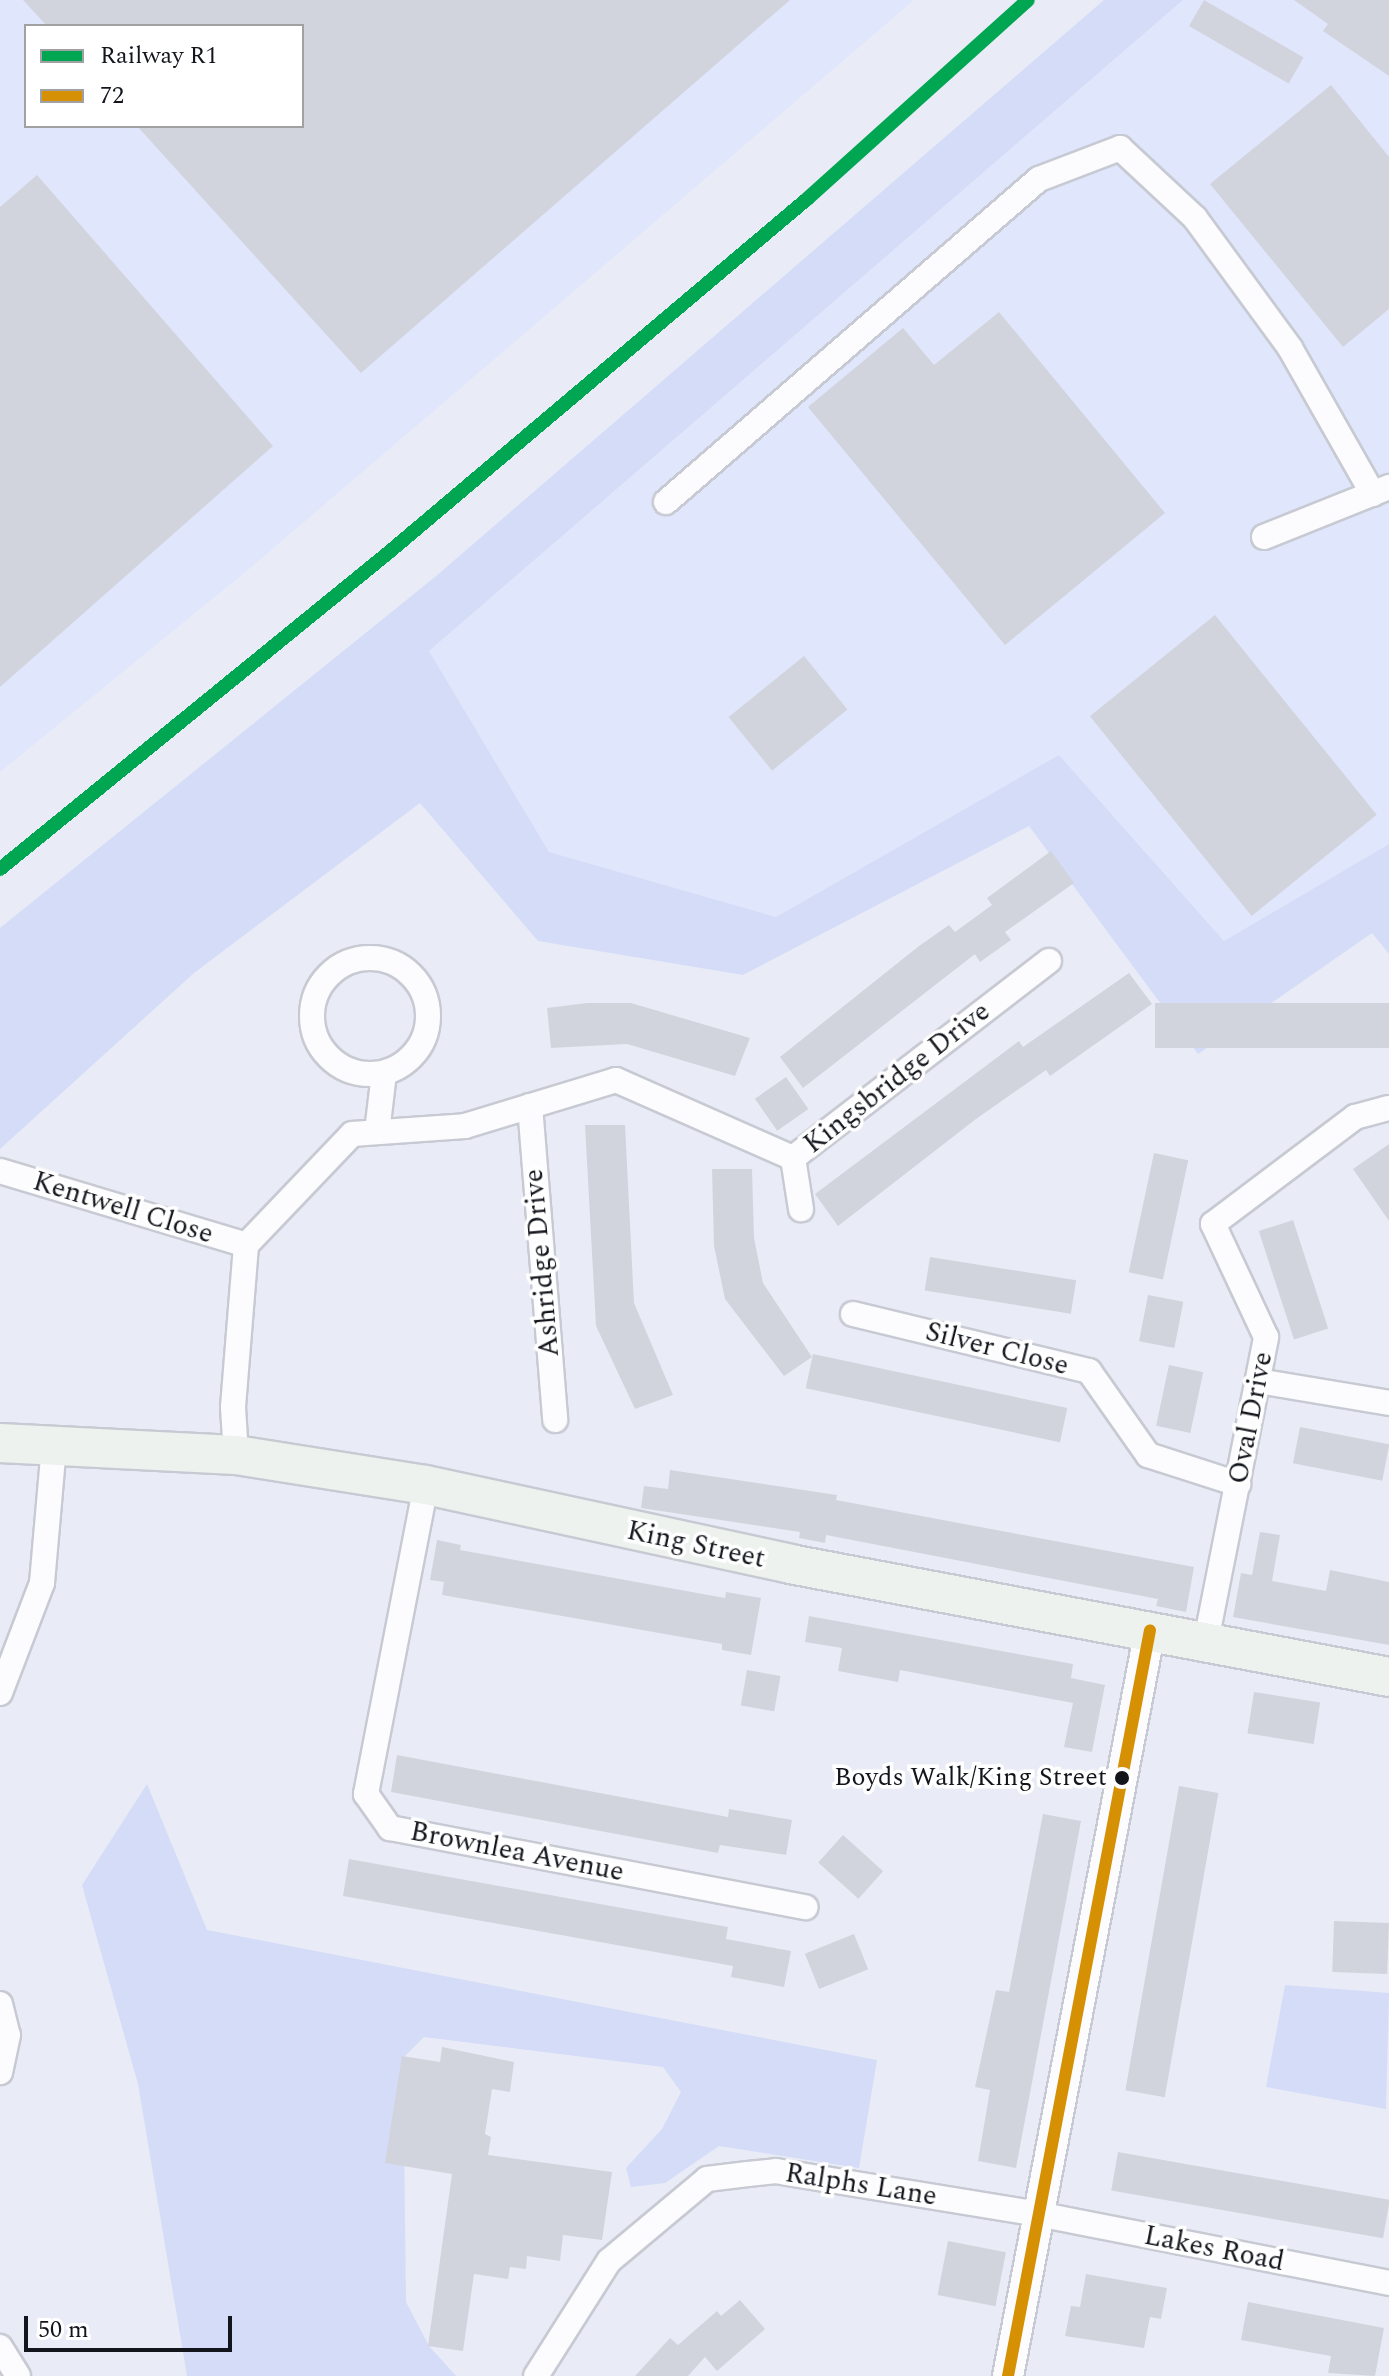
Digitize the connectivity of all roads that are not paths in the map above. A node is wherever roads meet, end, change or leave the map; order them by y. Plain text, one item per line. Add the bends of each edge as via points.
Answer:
1 (1381, 490) edge
2 (666, 502) dead end
3 (1264, 537) dead end
4 (1049, 961) dead end
5 (384, 1073) junction
6 (530, 1106) junction
7 (1389, 1108) edge
8 (377, 1132) junction
9 (793, 1158) junction
10 (0, 1171) edge
11 (801, 1209) dead end
12 (246, 1245) junction
13 (853, 1314) dead end
14 (1258, 1381) junction
15 (1389, 1403) edge
16 (555, 1420) dead end
17 (0, 1443) edge
18 (54, 1445) junction
19 (236, 1455) junction
20 (1238, 1484) junction
21 (426, 1485) junction
22 (1150, 1630) junction
23 (1206, 1641) junction
24 (1389, 1677) edge
25 (0, 1693) edge
26 (806, 1907) dead end
27 (0, 2004) edge
28 (0, 2072) edge
29 (1038, 2214) junction
30 (1389, 2283) edge
31 (0, 2347) edge
32 (18, 2376) edge
33 (536, 2376) edge
34 (1008, 2376) edge

1 - 2 street via 1290,348 1195,218 1120,148 1039,179
1 - 3 street
4 - 9 street, Kingsbridge Drive
5 - 5 street via 354,1072 335,1063 313,1029 311,1009 326,977 341,964 365,957 385,959 410,973 428,1012 417,1050
5 - 8 street
6 - 8 street, Kingsbridge Drive via 465,1126
6 - 9 street, Kingsbridge Drive via 616,1080
6 - 16 street, Ashridge Drive
7 - 14 street, Oval Drive via 1355,1117 1213,1224 1266,1337
8 - 12 street, Kingsbridge Drive via 352,1134
9 - 11 street
10 - 12 street, Kentwell Close
12 - 19 street via 233,1407
13 - 20 street, Silver Close via 1089,1371 1148,1455
14 - 15 street
14 - 20 street, Oval Drive
17 - 18 main road, King Street
18 - 19 main road, King Street
18 - 25 street via 42,1583
19 - 21 main road, King Street
20 - 23 street, Oval Drive
21 - 22 main road, King Street via 790,1564
21 - 26 street, Brownlea Avenue via 366,1794 390,1828
22 - 23 main road, King Street
22 - 29 street
23 - 24 main road, King Street
27 - 28 street via 8,2035
29 - 30 street, Lakes Road
29 - 33 street, Ralphs Lane via 776,2171 707,2179 609,2261
29 - 34 street
31 - 32 street

